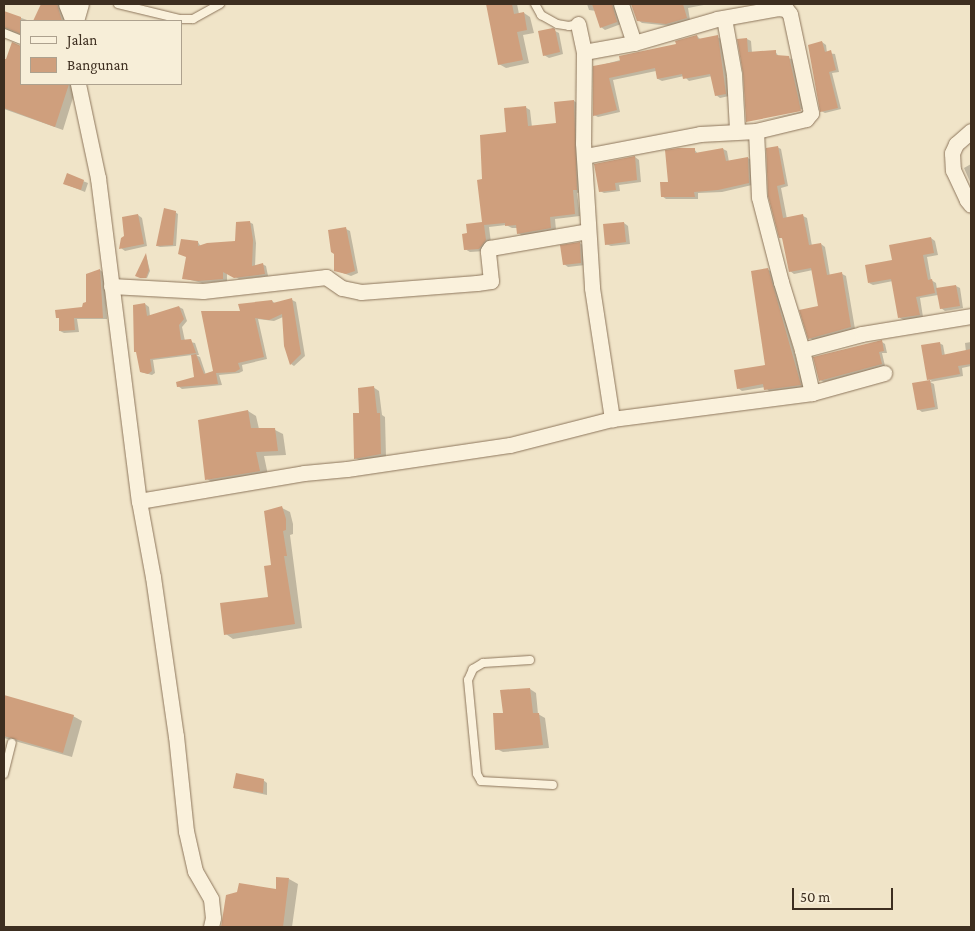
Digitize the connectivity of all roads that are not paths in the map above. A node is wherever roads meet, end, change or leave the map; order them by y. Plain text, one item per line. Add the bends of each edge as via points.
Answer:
1 (66, 4) edge
2 (81, 4) edge
3 (118, 4) edge
4 (220, 4) edge
5 (536, 4) edge
6 (621, 4) edge
7 (724, 18) junction
8 (74, 20) edge
9 (74, 20) edge
10 (578, 24) joint
11 (4, 33) edge
12 (20, 40) edge
13 (634, 42) junction
14 (584, 52) junction
15 (78, 85) edge
16 (737, 130) junction
17 (756, 131) junction
18 (971, 131) edge
19 (585, 156) junction
20 (971, 205) edge
21 (588, 231) junction
22 (111, 286) junction
23 (971, 316) edge
24 (802, 350) junction
25 (884, 373) dead end
26 (812, 393) junction
27 (612, 419) junction
28 (139, 501) junction
29 (530, 660) dead end
30 (12, 743) dead end
31 (4, 774) edge
32 (552, 784) dead end
33 (211, 927) edge

1 - 8 street
2 - 9 street
3 - 4 lane via 192,19
5 - 10 lane via 540,15 557,24
6 - 13 street
7 - 13 street
7 - 16 street via 734,74
7 - 17 street via 778,8 786,9 790,14 811,113 806,119
10 - 14 street
11 - 12 lane
13 - 14 street
14 - 19 street
15 - 22 street via 98,178
16 - 17 street
16 - 19 street
17 - 24 street via 759,197
18 - 20 street via 956,144 952,153 953,170
19 - 21 street
21 - 22 street via 490,248 491,281 478,283 361,292 342,288 326,277 203,291
21 - 27 street via 596,321
22 - 28 street
23 - 24 street via 862,334
24 - 26 street
25 - 26 street
26 - 27 street
27 - 28 street via 510,445 304,473
28 - 33 street via 175,727 188,839 195,871 211,899 214,918
29 - 32 lane via 483,664 473,669 468,680 477,774 481,781
30 - 31 lane

